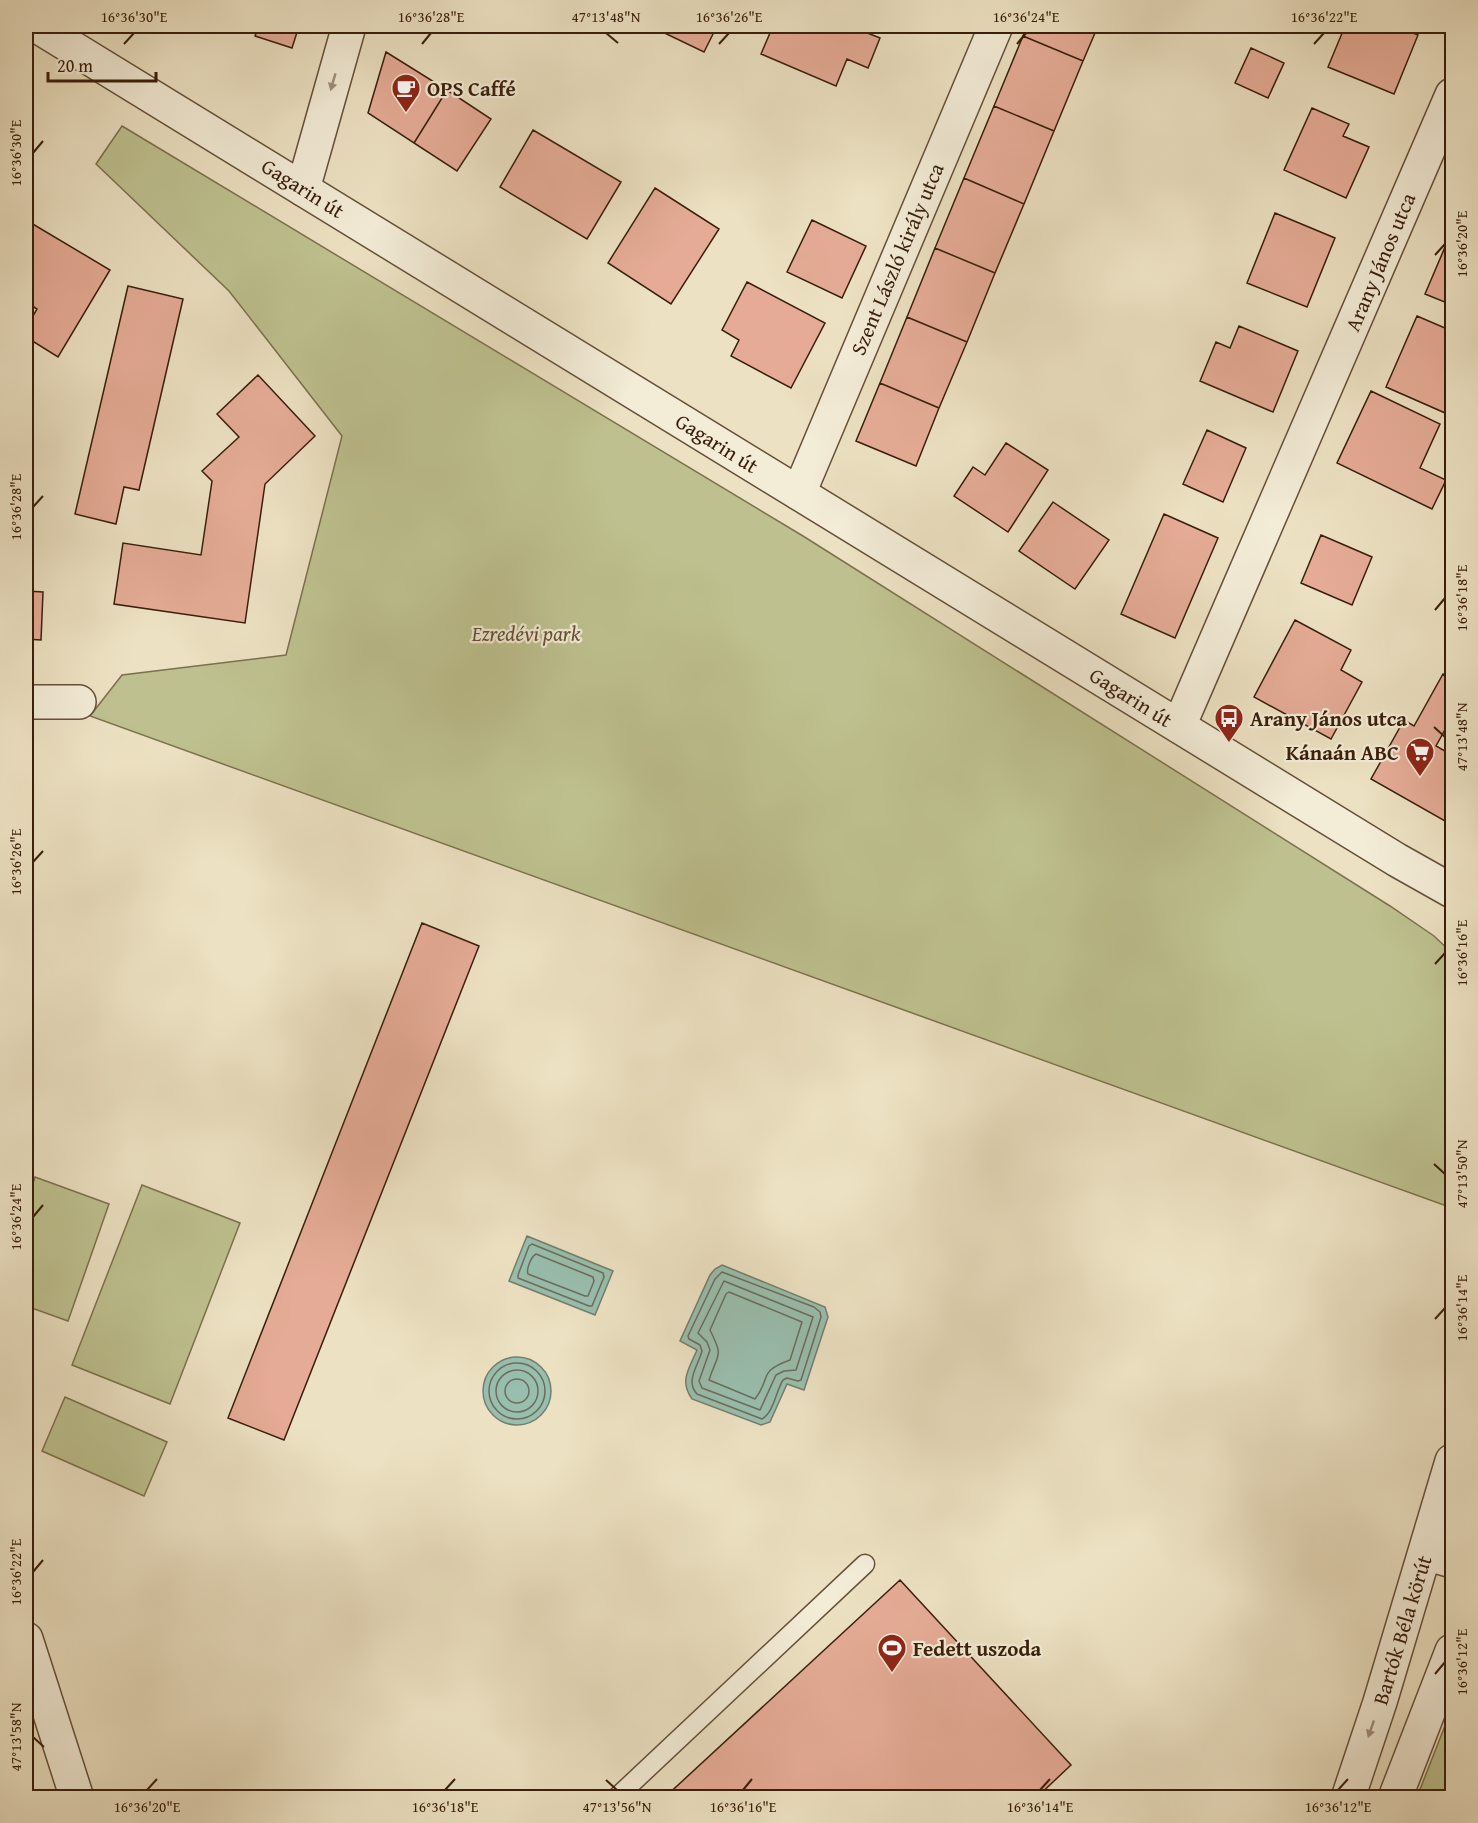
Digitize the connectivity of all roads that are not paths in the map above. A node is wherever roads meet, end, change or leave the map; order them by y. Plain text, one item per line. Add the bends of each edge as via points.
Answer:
1 (37, 26) edge
2 (349, 26) edge
3 (996, 26) edge
4 (1452, 95) edge
5 (303, 189) junction
6 (799, 493) junction
7 (26, 702) edge
8 (79, 702) dead end
9 (1179, 726) junction
10 (1397, 860) junction
11 (1452, 891) edge
12 (1452, 906) edge
13 (1452, 1461) edge
14 (1439, 1557) edge
15 (865, 1564) dead end
16 (26, 1639) edge
17 (1452, 1651) edge
18 (1452, 1677) edge
19 (1430, 1706) junction
20 (77, 1797) edge
21 (616, 1797) edge
22 (1348, 1797) edge
23 (1395, 1797) edge

1 - 5 street, Gagarin út
2 -> 5 street
3 - 6 street, Szent László király utca
4 - 9 street, Arany János utca
5 - 6 street, Gagarin út
6 - 9 street, Gagarin út
7 - 8 street
9 - 10 street, Gagarin út
10 - 11 street, Gagarin út
10 - 12 street, Gagarin út
13 - 14 street, Bartók Béla körút
14 -> 22 street, Bartók Béla körút via 1380,1702
15 - 21 lane
16 - 20 street
17 - 19 street
18 - 19 street
19 - 23 street

